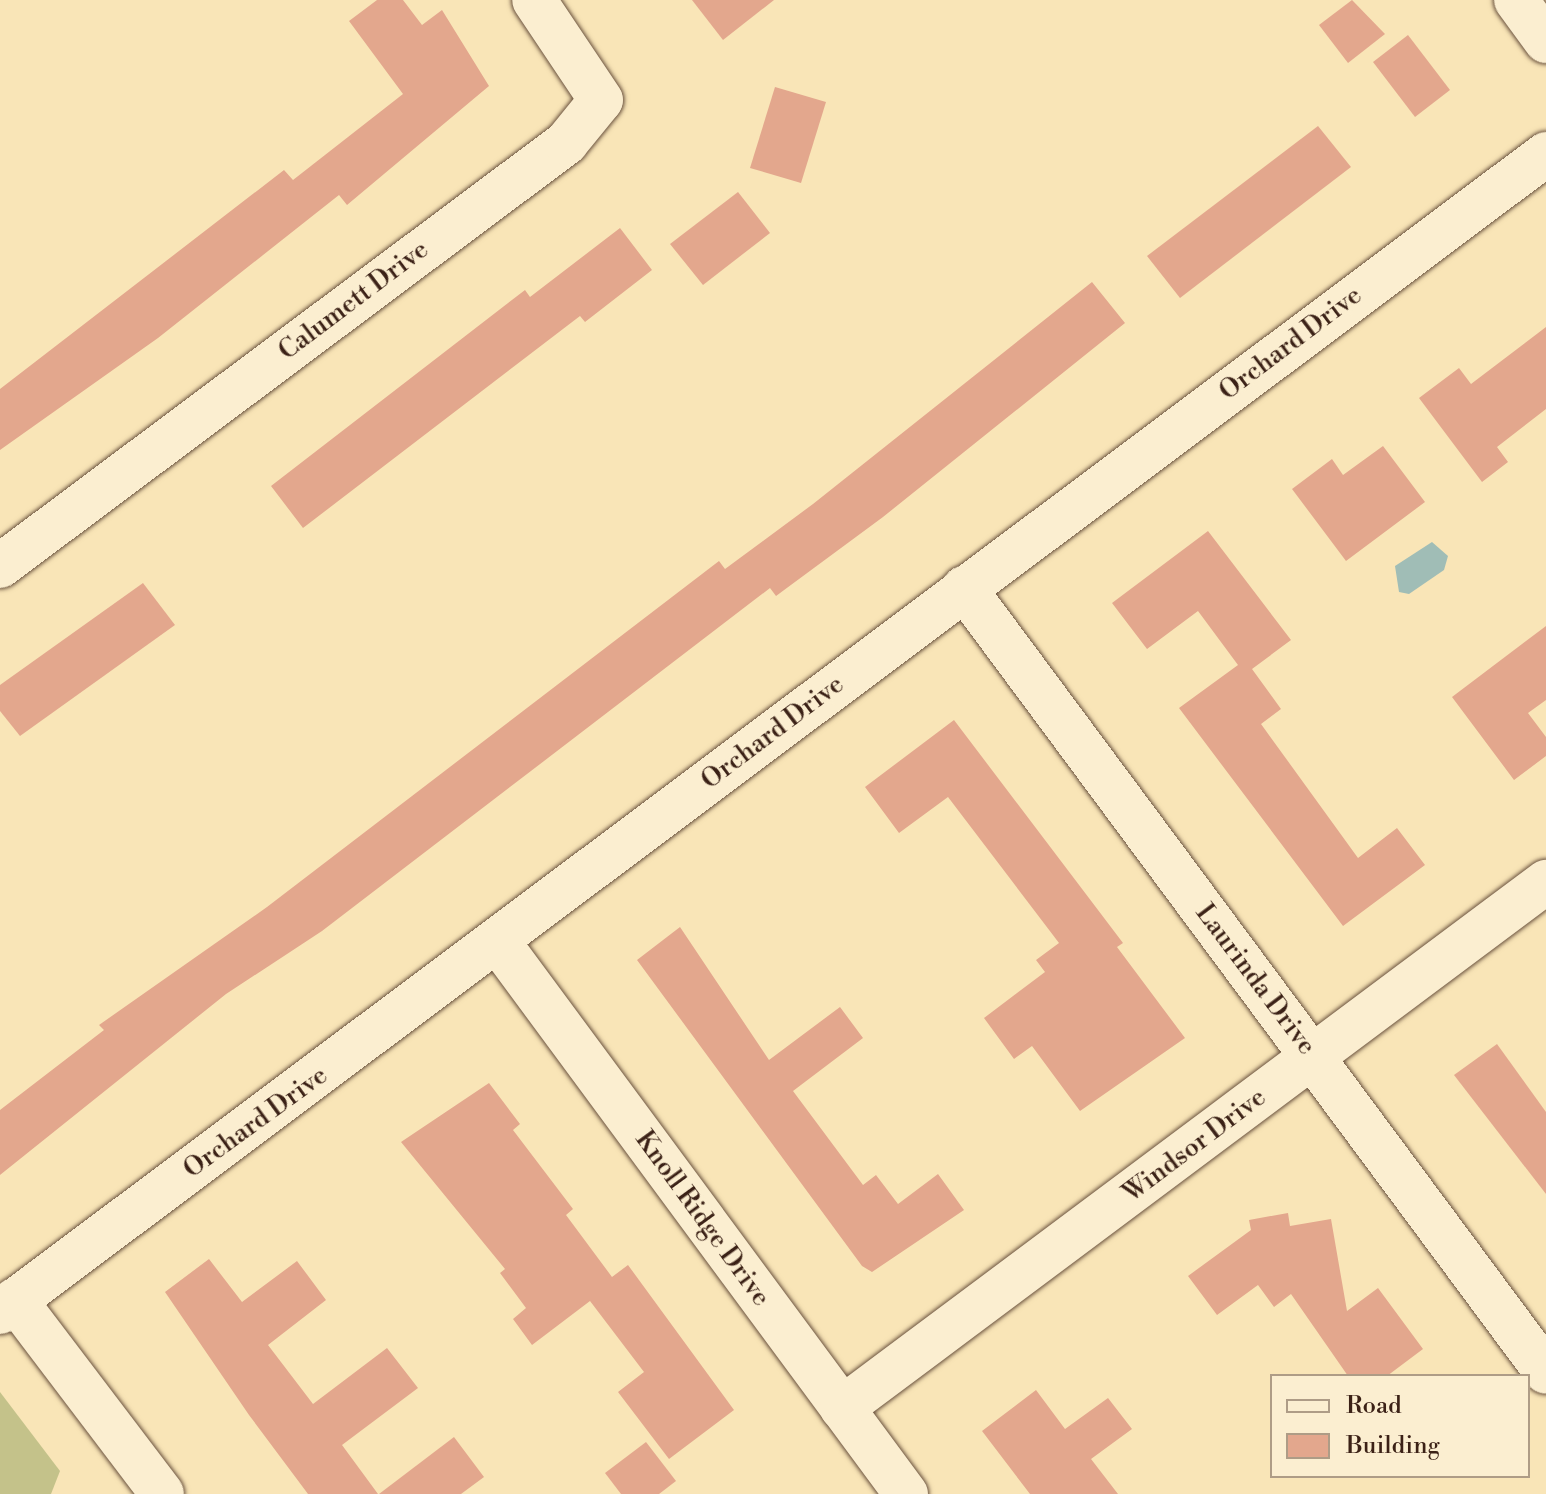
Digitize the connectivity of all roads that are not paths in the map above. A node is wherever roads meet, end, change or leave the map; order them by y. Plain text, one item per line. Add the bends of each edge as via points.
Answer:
1 (534, 0) edge
2 (1516, 0) edge
3 (1546, 41) edge
4 (1546, 154) edge
5 (0, 566) edge
6 (964, 588) junction
7 (1546, 882) edge
8 (499, 943) junction
9 (1313, 1059) junction
10 (8, 1306) edge
11 (1546, 1372) edge
12 (842, 1408) junction
13 (162, 1494) edge
14 (906, 1494) edge

1 - 5 street, Calumett Drive via 601,100 566,143
2 - 3 street
4 - 6 street, Orchard Drive
6 - 8 street, Orchard Drive
6 - 9 street, Laurinda Drive
7 - 9 street, Windsor Drive
8 - 10 street, Orchard Drive
8 - 12 street, Knoll Ridge Drive
9 - 11 street, Laurinda Drive
9 - 12 street, Windsor Drive
10 - 13 street
12 - 14 street, Knoll Ridge Drive

